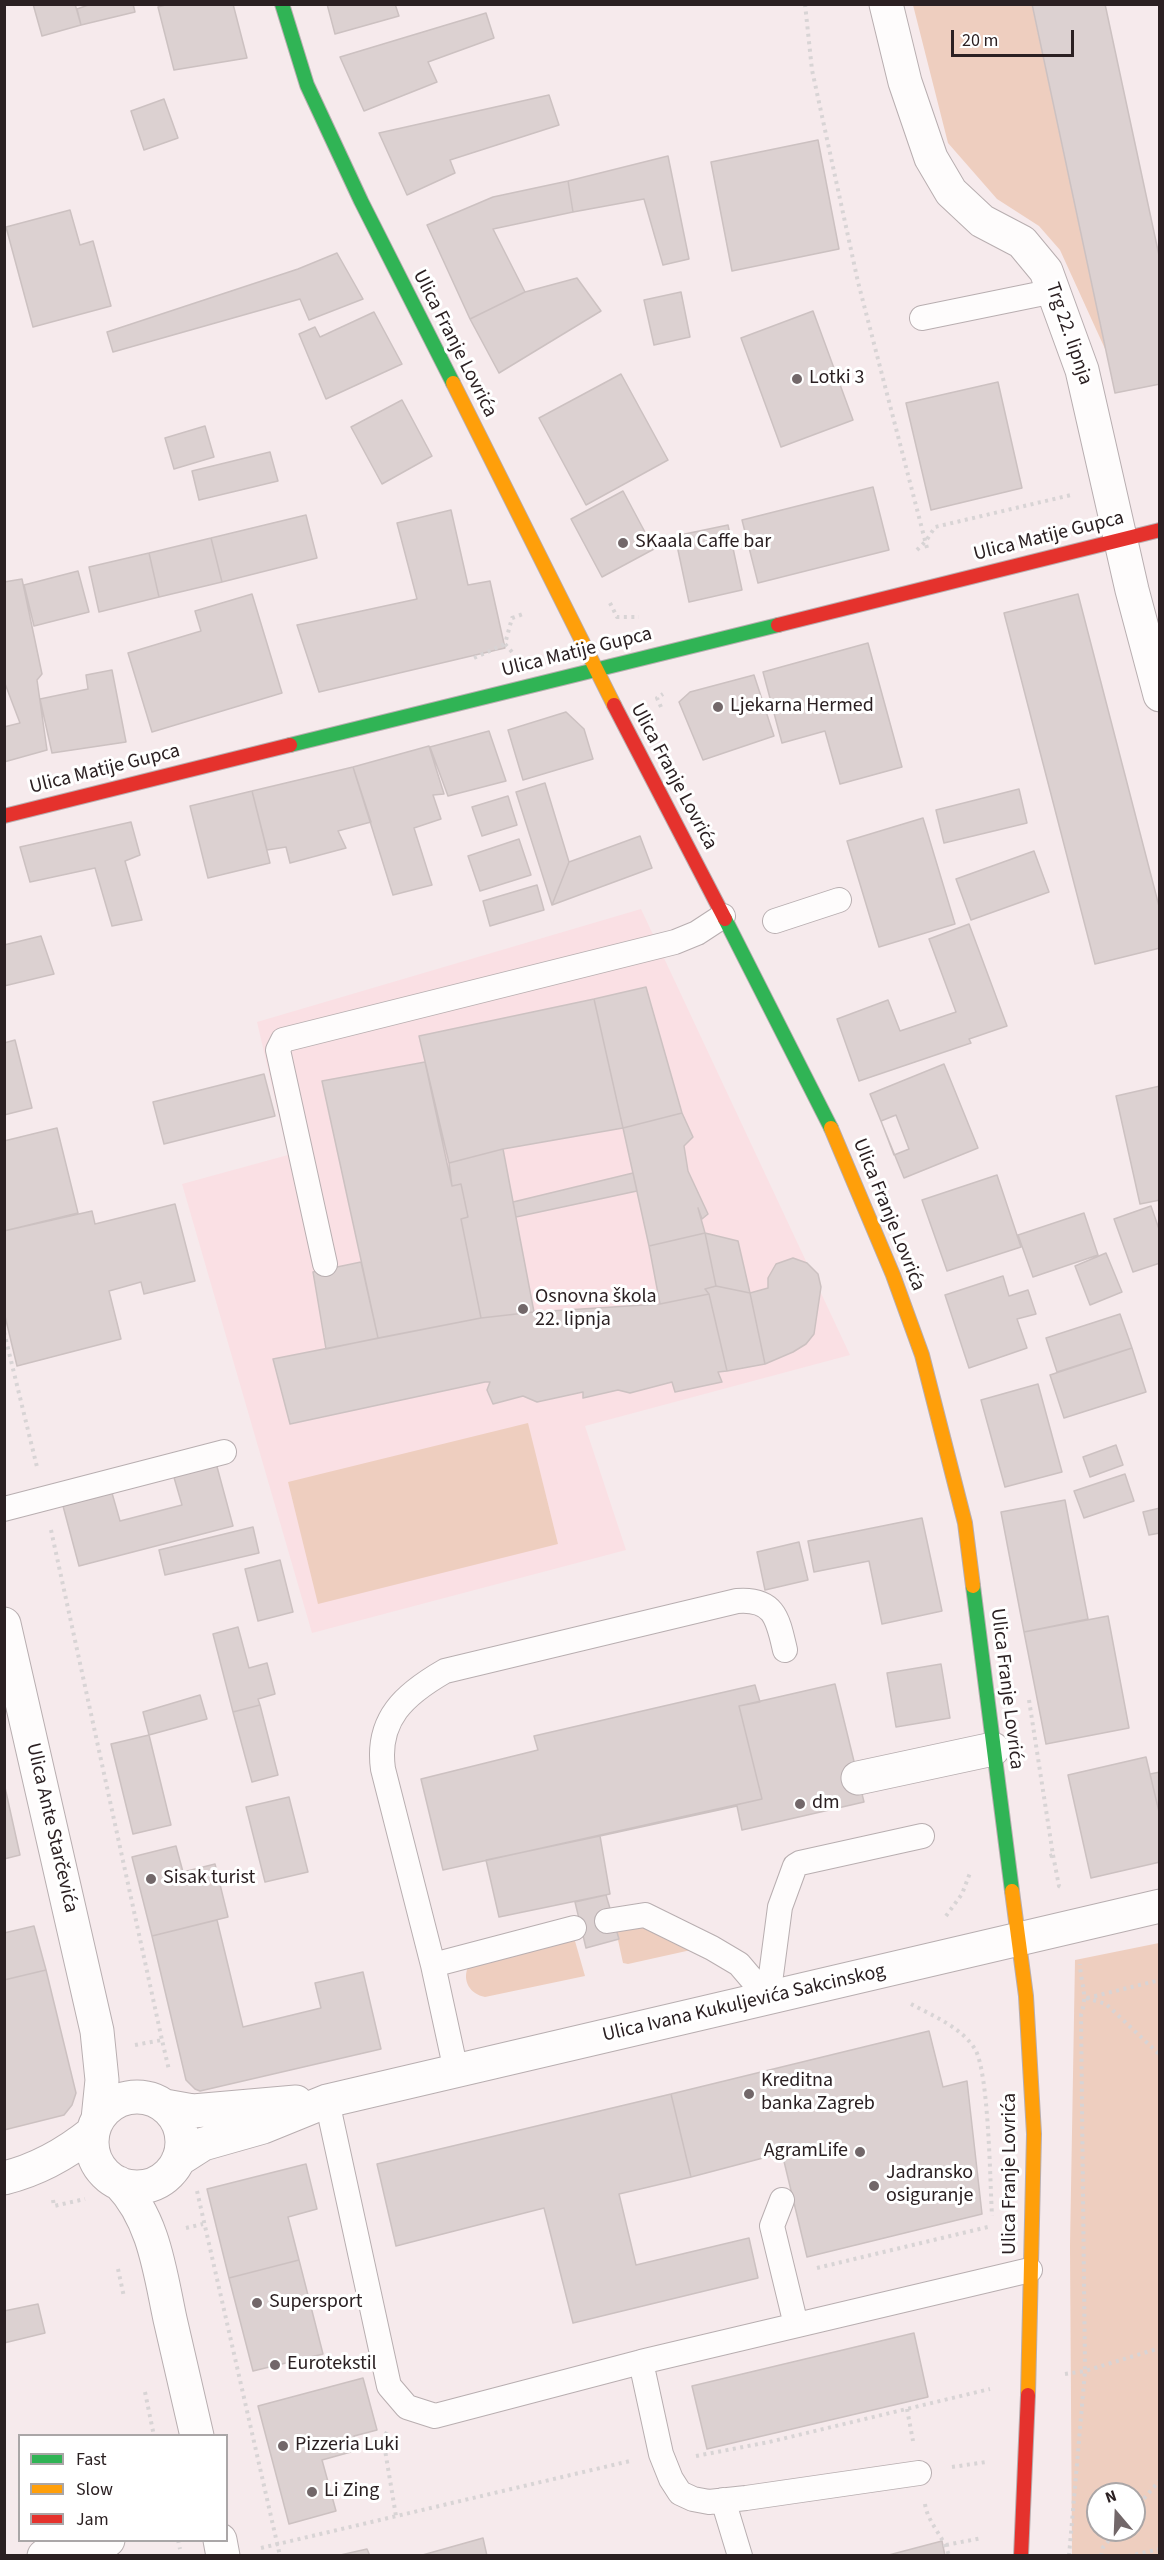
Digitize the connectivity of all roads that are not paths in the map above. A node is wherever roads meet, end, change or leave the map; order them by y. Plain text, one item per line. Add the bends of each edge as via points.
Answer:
1 (282, 4) edge
2 (886, 4) edge
3 (1054, 291) junction
4 (922, 318) dead end
5 (1160, 530) edge
6 (1120, 539) junction
7 (595, 668) junction
8 (1160, 696) edge
9 (4, 816) edge
10 (839, 900) dead end
11 (723, 916) junction
12 (775, 921) dead end
13 (325, 1264) dead end
14 (224, 1452) dead end
15 (4, 1509) edge
16 (4, 1624) edge
17 (785, 1650) dead end
18 (993, 1749) junction
19 (858, 1778) dead end
20 (922, 1836) dead end
21 (1160, 1906) edge
22 (607, 1921) dead end
23 (574, 1928) dead end
24 (1018, 1940) junction
25 (433, 1965) junction
26 (768, 1998) junction
27 (97, 2031) junction
28 (456, 2071) junction
29 (327, 2101) junction
30 (159, 2103) junction
31 (96, 2126) junction
32 (181, 2173) junction
33 (18, 2175) edge
34 (108, 2187) junction
35 (782, 2200) dead end
36 (156, 2256) junction
37 (1030, 2270) junction
38 (796, 2325) junction
39 (641, 2362) junction
40 (197, 2434) edge
41 (919, 2473) dead end
42 (723, 2500) junction
43 (104, 2542) edge
44 (44, 2556) edge
45 (740, 2556) edge
46 (1020, 2556) edge

1 - 7 street, Ulica Franje Lovrića via 307,85 361,201
2 - 3 street, Trg 22. lipnja via 905,82 931,158 946,184 982,221 1022,242 1046,271
3 - 4 lane
3 - 6 street, Trg 22. lipnja via 1083,370
5 - 6 street, Ulica Matije Gupca
6 - 7 street, Ulica Matije Gupca
6 - 8 street, Trg 22. lipnja
7 - 9 street, Ulica Matije Gupca
7 - 11 street, Ulica Franje Lovrića
10 - 12 lane
11 - 13 lane via 675,942 283,1040 278,1050
11 - 18 street, Ulica Franje Lovrića via 833,1131 922,1355 965,1522
14 - 15 lane
16 - 27 street, Ulica Ante Starčevića
17 - 25 lane via 777,1617 770,1609 750,1600 737,1600 446,1671 412,1694 392,1716 381,1751
18 - 19 street
18 - 24 street, Ulica Franje Lovrića
20 - 26 lane via 795,1866 780,1907
21 - 24 street, Ulica Ivana Kukuljevića Sakcinskog
22 - 26 lane via 645,1915 654,1919 739,1964
23 - 25 lane
24 - 26 street, Ulica Ivana Kukuljevića Sakcinskog
24 - 37 street, Ulica Franje Lovrića via 1026,1996 1034,2134
25 - 28 lane
26 - 28 street, Ulica Ivana Kukuljevića Sakcinskog
27 - 30 street, Ulica Ante Starčevića via 124,2075
27 - 31 street, Ulica Ante Starčevića via 102,2080
28 - 29 street, Ulica Ivana Kukuljevića Sakcinskog
29 - 30 street, Ulica Ivana Kukuljevića Sakcinskog via 193,2111
29 - 32 street, Ulica Ivana Kukuljevića Sakcinskog via 283,2120 203,2144
29 - 39 lane via 389,2386 407,2407 435,2416
30 - 31 street via 127,2098 111,2106
30 - 32 street via 175,2117 181,2131
31 - 33 street via 81,2143
31 - 34 street via 92,2145
32 - 34 street via 147,2186
32 - 36 street via 161,2203
33 - 34 street via 73,2174
34 - 36 street via 136,2204
35 - 38 lane via 772,2226
36 - 40 street
37 - 38 lane
37 - 46 street, Ulica Franje Lovrića
38 - 39 lane
39 - 42 lane via 661,2454 671,2479 680,2493 708,2502
41 - 42 lane
42 - 45 lane
43 - 44 street

